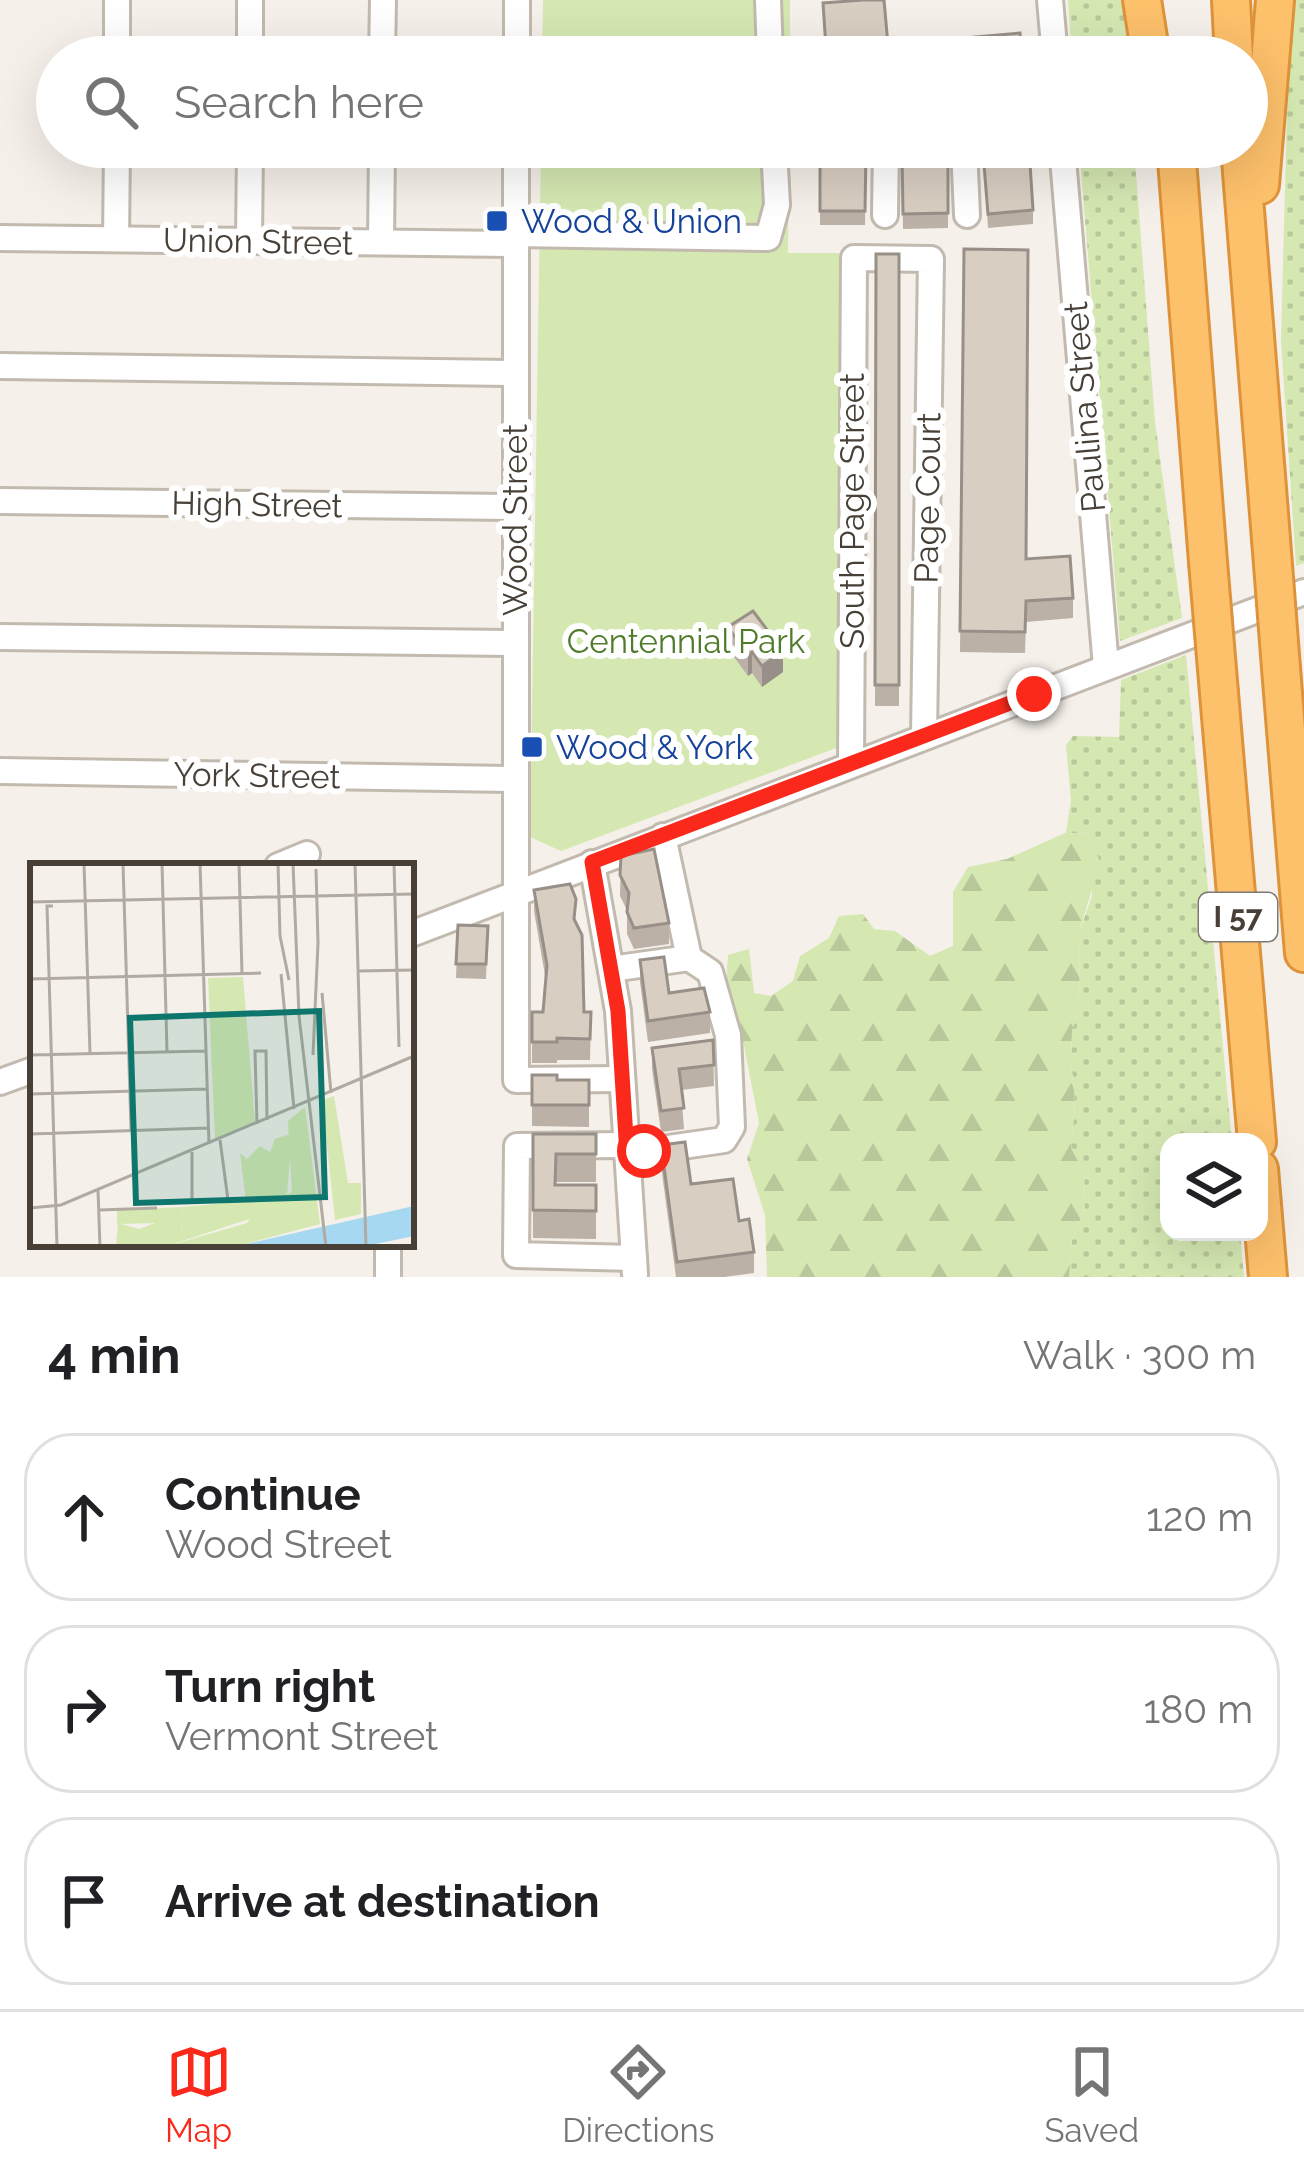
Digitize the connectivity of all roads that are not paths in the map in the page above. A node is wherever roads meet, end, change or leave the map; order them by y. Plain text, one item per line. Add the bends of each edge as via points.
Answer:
1 (117, 0) edge
2 (250, 0) edge
3 (383, 0) edge
4 (517, 0) edge
5 (767, 0) edge
6 (1050, 0) edge
7 (1142, 0) edge
8 (1168, 0) edge
9 (1231, 0) edge
10 (1275, 0) edge
11 (117, 36) edge
12 (250, 36) edge
13 (382, 36) edge
14 (517, 36) edge
15 (769, 36) edge
16 (1053, 36) edge
17 (1148, 36) edge
18 (1170, 36) edge
19 (1233, 36) edge
20 (1268, 86) edge
21 (117, 168) edge
22 (250, 168) edge
23 (382, 168) edge
24 (516, 168) edge
25 (775, 168) edge
26 (886, 168) edge
27 (965, 168) edge
28 (1065, 168) edge
29 (1165, 168) edge
30 (1178, 168) edge
31 (1242, 168) edge
32 (1261, 168) edge
33 (885, 215) dead end
34 (968, 215) dead end
35 (0, 238) edge
36 (116, 239) junction
37 (516, 239) junction
38 (249, 241) junction
39 (381, 242) junction
40 (931, 260) joint
41 (1251, 296) junction
42 (0, 366) edge
43 (515, 373) junction
44 (1195, 409) junction
45 (0, 501) edge
46 (515, 507) junction
47 (1304, 592) edge
48 (0, 637) edge
49 (515, 643) junction
50 (1106, 667) junction
51 (924, 736) junction
52 (851, 764) junction
53 (0, 771) edge
54 (515, 779) junction
55 (663, 836) junction
56 (307, 854) dead end
57 (592, 862) junction
58 (285, 863) edge
59 (514, 892) junction
60 (414, 933) edge
61 (1304, 953) edge
62 (689, 958) junction
63 (610, 969) junction
64 (30, 1071) edge
65 (622, 1079) junction
66 (0, 1082) edge
67 (1256, 1133) edge
68 (627, 1149) junction
69 (1265, 1241) edge
70 (634, 1266) edge
71 (1268, 1277) edge

1 - 11 street
2 - 12 street
3 - 13 street
4 - 14 street
5 - 15 street
6 - 16 street
7 - 17 highway
8 - 18 highway
9 - 19 highway
10 - 20 highway
21 - 36 street
22 - 38 street
23 - 39 street
24 - 37 street, Wood Street
25 - 37 street, Union Street via 768,238
26 - 33 street
27 - 34 street
28 - 50 street, Paulina Street
29 - 44 highway
30 - 44 highway, I 57
31 - 41 highway, I 57
32 - 41 highway
35 - 36 street, Union Street
36 - 38 street, Union Street
37 - 39 street, Union Street
37 - 43 street, Wood Street
38 - 39 street, Union Street
40 - 51 street, Page Court
40 - 52 street, South Page Street via 854,258
41 - 61 highway, I 57, bridge
42 - 43 street
43 - 46 street, Wood Street
44 - 67 highway, I 57, bridge
45 - 46 street, High Street
46 - 49 street, Wood Street
47 - 50 street
48 - 49 street
49 - 54 street, Wood Street
50 - 51 street
51 - 52 street
52 - 55 street
53 - 54 street, York Street
54 - 59 street, Wood Street
55 - 57 street
55 - 62 street
56 - 58 street
57 - 59 street
57 - 63 street
59 - 60 street
59 - 65 street, Wood Street via 516,1080
62 - 63 street
62 - 68 street via 710,972 728,1035 732,1127 724,1140
63 - 65 street
64 - 66 street
65 - 68 street
68 - 70 street
68 - 70 street via 517,1145 516,1256
69 - 71 highway

